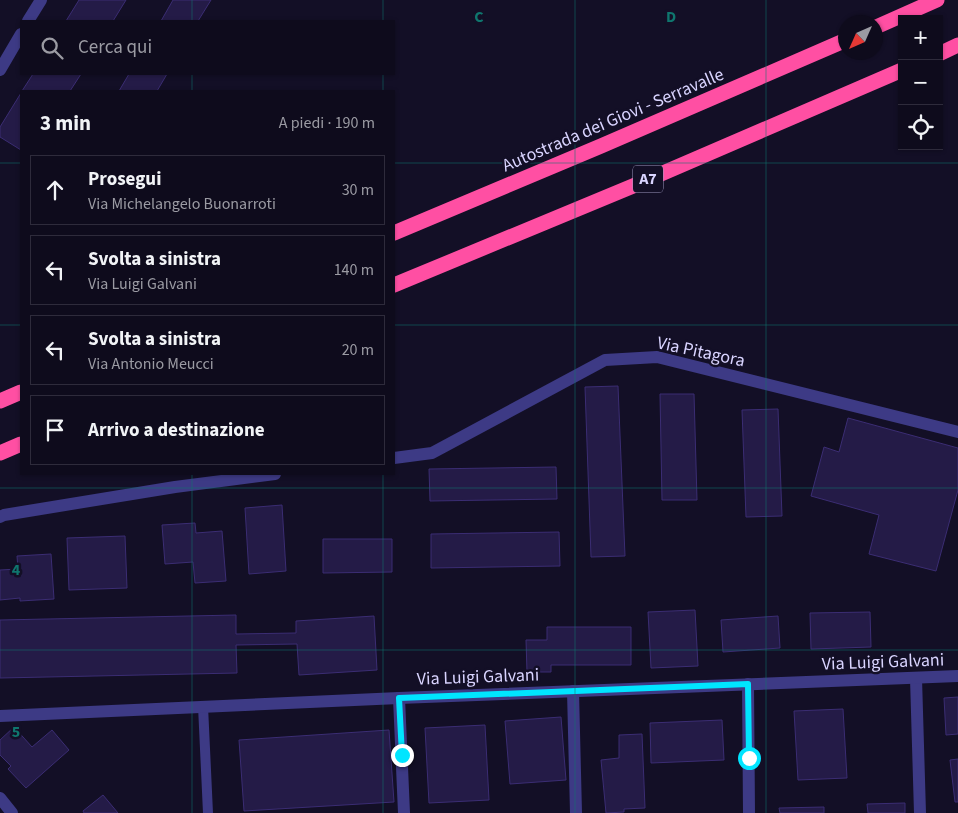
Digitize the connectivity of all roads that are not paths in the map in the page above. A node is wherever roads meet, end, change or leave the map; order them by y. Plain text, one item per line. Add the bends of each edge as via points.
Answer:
1 (41, 0) edge
2 (937, 0) edge
3 (29, 20) edge
4 (883, 24) edge
5 (20, 36) edge
6 (838, 43) edge
7 (958, 46) edge
8 (943, 52) edge
9 (0, 70) edge
10 (898, 72) edge
11 (395, 233) edge
12 (395, 285) edge
13 (20, 392) edge
14 (0, 401) edge
15 (958, 432) edge
16 (20, 444) edge
17 (0, 453) edge
18 (395, 458) edge
19 (267, 475) edge
20 (0, 516) edge
21 (958, 676) edge
22 (916, 678) junction
23 (748, 684) junction
24 (573, 691) junction
25 (399, 698) junction
26 (203, 706) junction
27 (0, 716) edge
28 (0, 798) edge
29 (12, 813) edge
30 (208, 813) edge
31 (404, 813) edge
32 (576, 813) edge
33 (749, 813) edge
34 (920, 813) edge

1 - 3 street
2 - 4 highway
5 - 9 street
6 - 11 highway, Autostrada dei Giovi - Serravalle
7 - 8 highway
10 - 12 highway, A7
13 - 14 highway
15 - 18 street, Via Pitagora via 658,357 605,360 432,453
16 - 17 highway
19 - 20 street
21 - 22 street, Via Luigi Galvani
22 - 23 street, Via Luigi Galvani
22 - 34 street
23 - 24 street, Via Luigi Galvani
23 - 33 street
24 - 25 street, Via Luigi Galvani
24 - 32 street
25 - 26 street, Via Luigi Galvani
25 - 31 street
26 - 27 street, Via Luigi Galvani
26 - 30 lane
28 - 29 street

